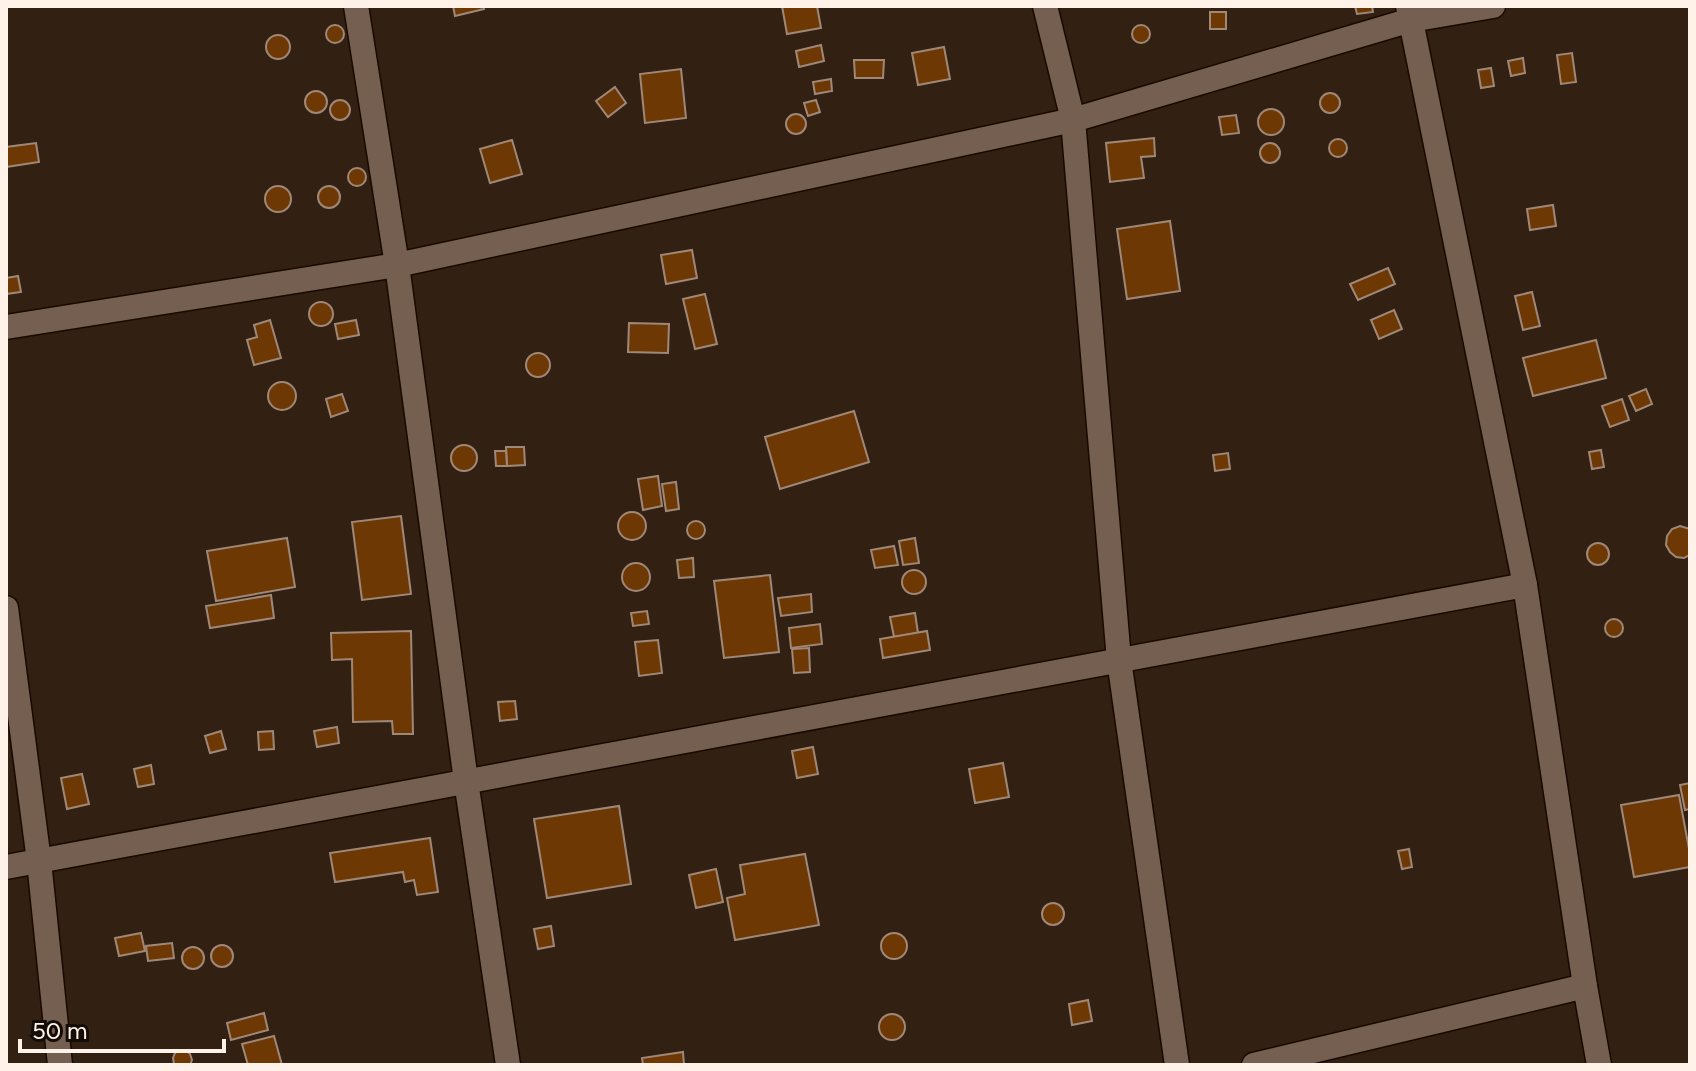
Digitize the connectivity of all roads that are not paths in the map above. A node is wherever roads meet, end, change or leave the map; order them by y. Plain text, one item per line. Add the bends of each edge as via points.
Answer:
1 (356, 6) edge
2 (1045, 6) edge
3 (1493, 6) edge
4 (1410, 13) edge
5 (1073, 120) junction
6 (397, 265) junction
7 (6, 327) edge
8 (1525, 585) junction
9 (6, 608) edge
10 (1119, 660) junction
11 (466, 781) junction
12 (39, 861) junction
13 (6, 867) edge
14 (1585, 986) junction
15 (60, 1065) edge
16 (508, 1065) edge
17 (1177, 1065) edge
18 (1254, 1065) edge
19 (1599, 1065) edge

1 - 6 street
2 - 5 street
3 - 4 street
4 - 5 street
4 - 8 street
5 - 6 street
5 - 10 street
6 - 7 street
6 - 11 street
8 - 10 street
8 - 14 street
9 - 12 street
10 - 11 street
10 - 17 street
11 - 12 street
11 - 16 street
12 - 13 street
12 - 15 street
14 - 18 street
14 - 19 street

